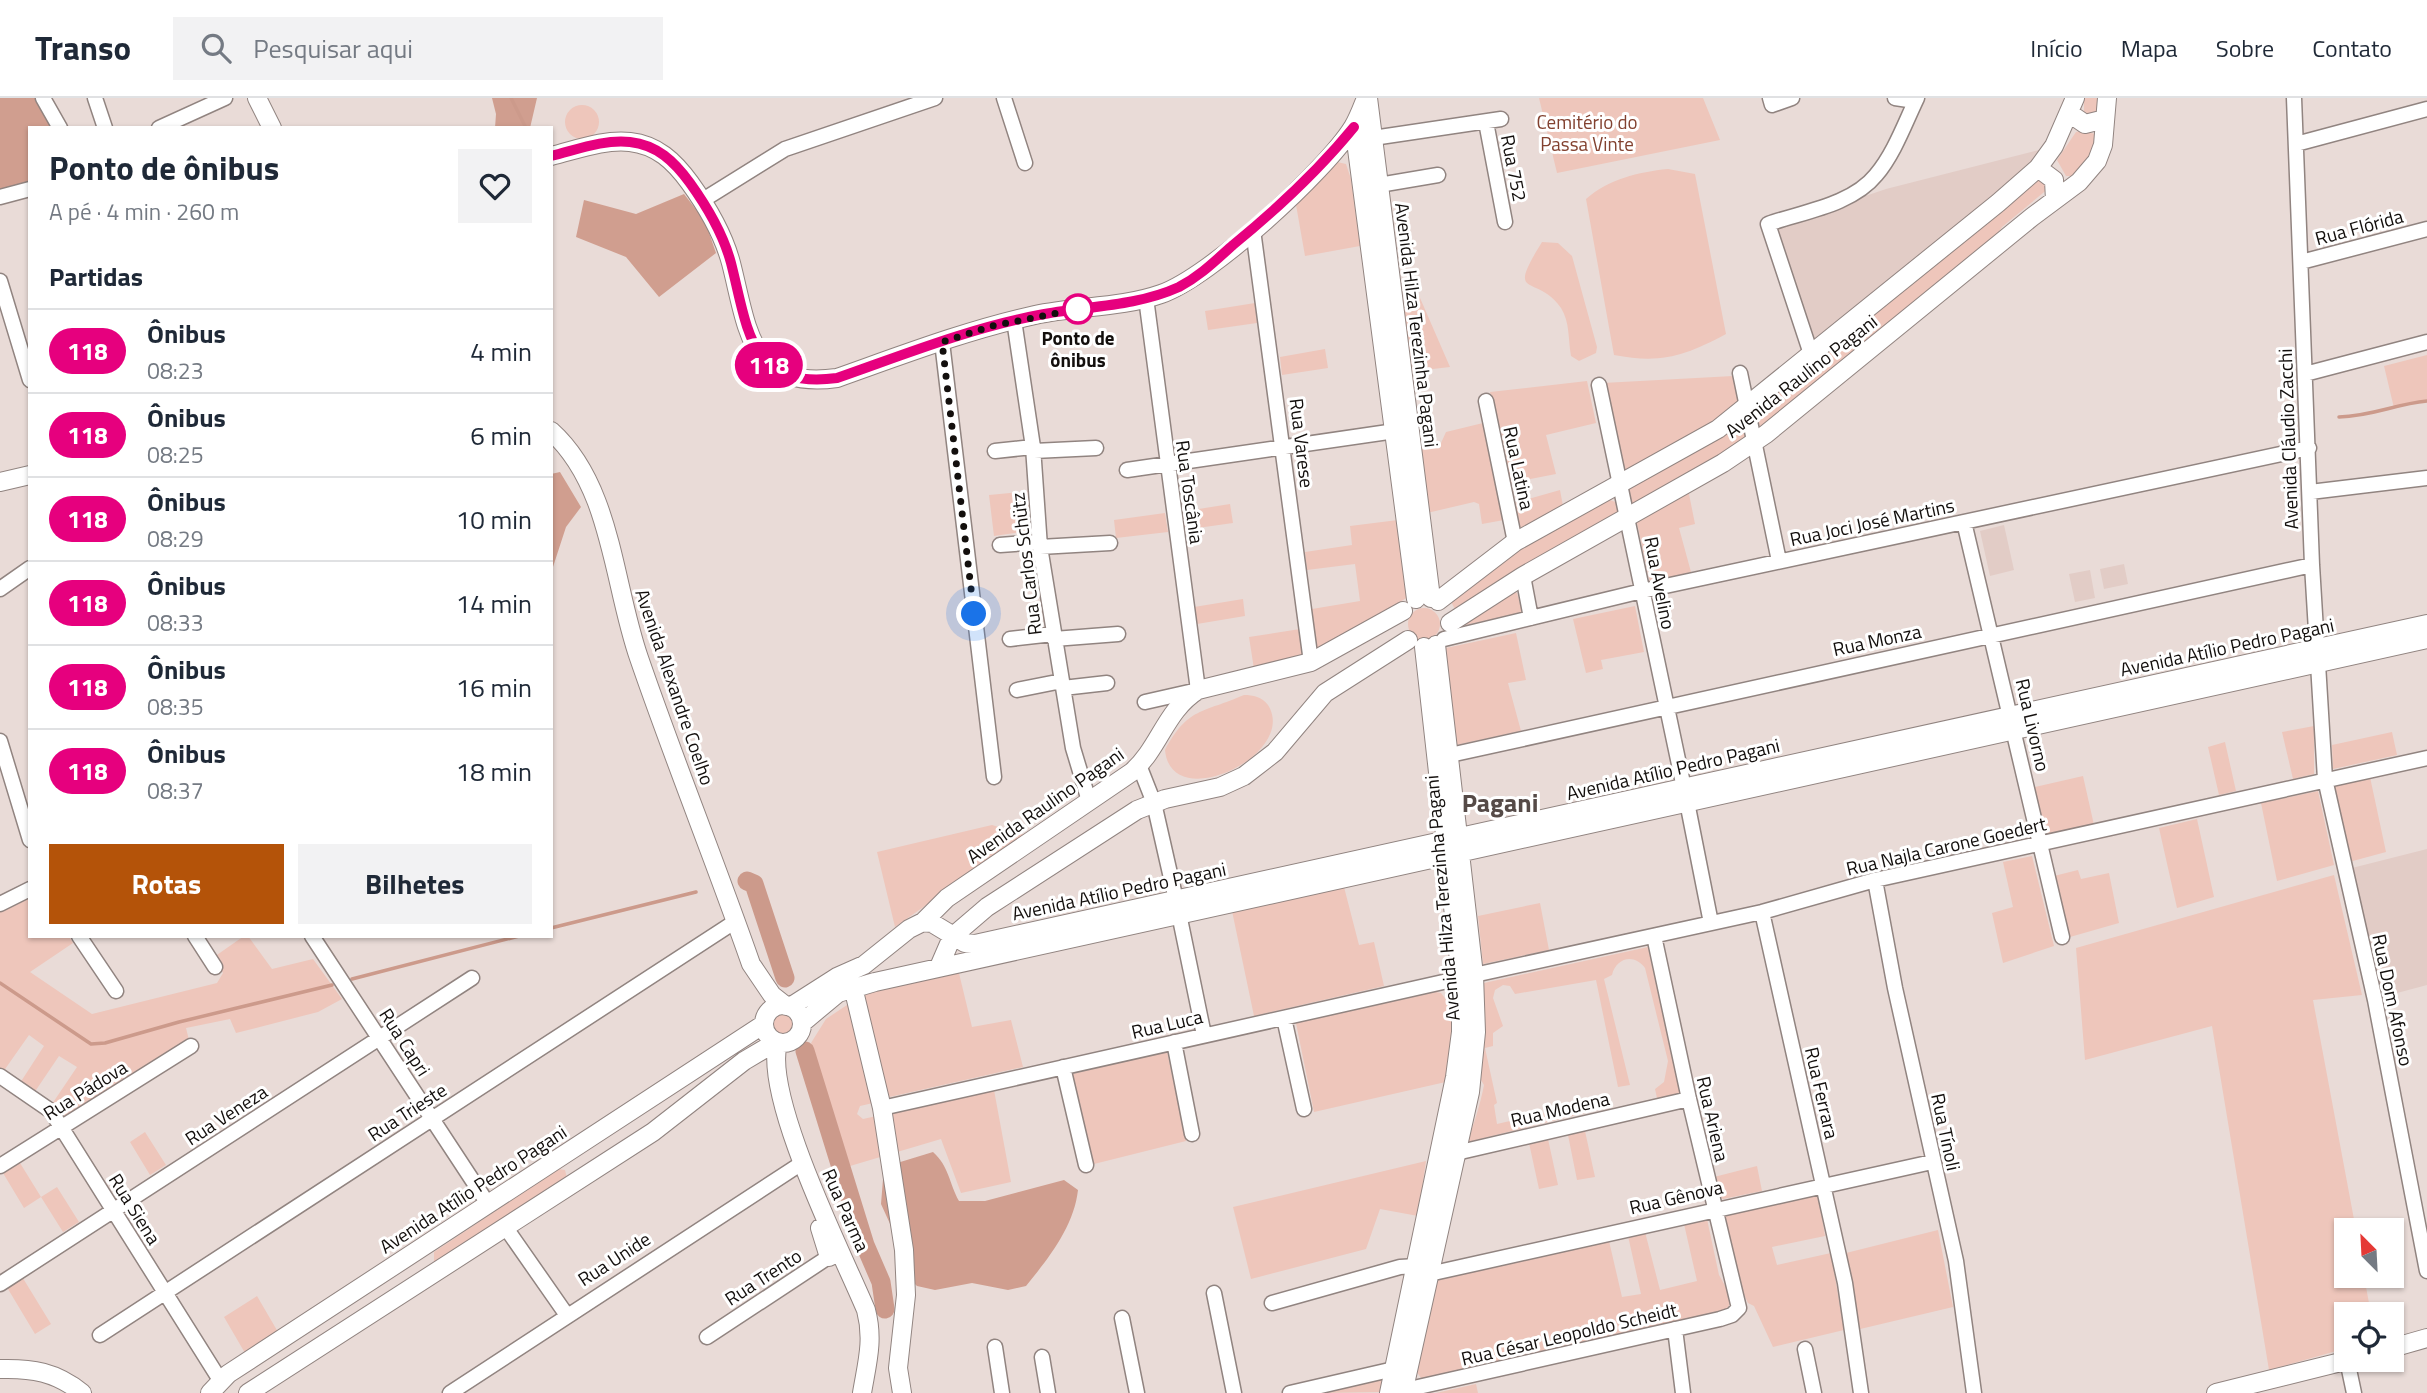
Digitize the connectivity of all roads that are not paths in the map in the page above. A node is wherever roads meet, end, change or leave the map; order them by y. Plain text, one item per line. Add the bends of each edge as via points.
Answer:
1 (43, 98) edge
2 (95, 98) edge
3 (225, 98) edge
4 (257, 98) edge
5 (935, 98) edge
6 (1004, 98) edge
7 (1367, 98) edge
8 (1792, 98) edge
9 (1895, 98) edge
10 (2107, 98) edge
11 (2294, 98) edge
12 (1916, 100) edge
13 (1771, 102) edge
14 (2072, 105) edge
15 (2427, 109) edge
16 (2105, 120) junction
17 (59, 126) edge
18 (104, 126) edge
19 (163, 126) edge
20 (271, 126) edge
21 (1354, 127) junction
22 (1373, 144) junction
23 (2296, 144) junction
24 (553, 156) edge
25 (1025, 163) dead end
26 (2038, 168) junction
27 (1438, 175) dead end
28 (1378, 185) junction
29 (28, 190) edge
30 (0, 197) edge
31 (703, 200) junction
32 (2055, 200) junction
33 (1505, 222) dead end
34 (2427, 229) edge
35 (1253, 230) junction
36 (2301, 262) junction
37 (0, 281) edge
38 (1146, 298) junction
39 (1014, 320) junction
40 (942, 342) junction
41 (2427, 342) edge
42 (1811, 354) junction
43 (28, 373) edge
44 (1740, 373) dead end
45 (2305, 374) junction
46 (1599, 385) dead end
47 (1486, 401) dead end
48 (1749, 406) junction
49 (1401, 430) junction
50 (553, 433) edge
51 (1756, 441) junction
52 (1282, 446) junction
53 (1096, 448) dead end
54 (2309, 448) junction
55 (1033, 449) junction
56 (995, 451) dead end
57 (1166, 463) junction
58 (1127, 470) dead end
59 (28, 475) edge
60 (2427, 478) edge
61 (0, 482) edge
62 (1619, 484) junction
63 (2310, 492) junction
64 (1627, 517) junction
65 (1964, 522) junction
66 (1515, 542) junction
67 (1110, 543) dead end
68 (1000, 545) dead end
69 (1040, 545) junction
70 (1779, 561) junction
71 (2312, 565) junction
72 (28, 569) edge
73 (1523, 576) junction
74 (0, 589) edge
75 (1642, 592) junction
76 (1422, 602) junction
77 (1531, 618) junction
78 (2427, 624) edge
79 (1118, 634) dead end
80 (1992, 634) junction
81 (1054, 637) junction
82 (1010, 639) dead end
83 (1432, 639) junction
84 (2427, 639) edge
85 (2317, 656) junction
86 (1311, 662) junction
87 (1107, 682) dead end
88 (1063, 684) junction
89 (1017, 690) dead end
90 (1198, 690) junction
91 (1145, 702) dead end
92 (1666, 706) junction
93 (2012, 723) junction
94 (0, 741) edge
95 (1450, 755) junction
96 (2427, 758) edge
97 (1139, 765) junction
98 (994, 777) dead end
99 (2325, 779) junction
100 (1685, 795) junction
101 (1089, 802) junction
102 (1154, 803) junction
103 (28, 833) edge
104 (2041, 844) junction
105 (1453, 846) junction
106 (1875, 880) junction
107 (28, 890) edge
108 (0, 904) edge
109 (1178, 907) junction
110 (1762, 912) junction
111 (736, 921) junction
112 (923, 922) junction
113 (1711, 923) junction
114 (1654, 936) junction
115 (952, 937) junction
116 (2062, 937) dead end
117 (80, 938) edge
118 (196, 938) edge
119 (313, 938) edge
120 (751, 964) junction
121 (215, 967) dead end
122 (939, 967) junction
123 (1467, 977) junction
124 (472, 978) dead end
125 (853, 987) junction
126 (116, 991) dead end
127 (788, 1006) junction
128 (1284, 1018) junction
129 (764, 1023) junction
130 (802, 1023) junction
131 (1205, 1035) junction
132 (379, 1038) junction
133 (1174, 1042) junction
134 (777, 1043) junction
135 (191, 1045) dead end
136 (1063, 1067) junction
137 (0, 1076) edge
138 (1689, 1099) junction
139 (640, 1105) junction
140 (882, 1108) junction
141 (1304, 1109) dead end
142 (432, 1119) junction
143 (61, 1128) junction
144 (653, 1132) junction
145 (1192, 1133) dead end
146 (1448, 1152) junction
147 (558, 1159) junction
148 (1932, 1162) junction
149 (803, 1163) junction
150 (1086, 1165) dead end
151 (0, 1166) edge
152 (1823, 1184) junction
153 (570, 1185) junction
154 (488, 1204) junction
155 (1714, 1208) junction
156 (113, 1210) junction
157 (506, 1227) junction
158 (422, 1247) junction
159 (835, 1253) junction
160 (1423, 1268) junction
161 (2427, 1271) edge
162 (436, 1274) junction
163 (0, 1284) edge
164 (165, 1293) junction
165 (1214, 1293) dead end
166 (1272, 1303) dead end
167 (1739, 1308) joint
168 (566, 1314) junction
169 (1122, 1318) dead end
170 (306, 1323) junction
171 (903, 1326) junction
172 (870, 1328) junction
173 (1675, 1329) junction
174 (100, 1335) dead end
175 (706, 1337) dead end
176 (2427, 1338) edge
177 (2404, 1345) edge
178 (995, 1348) dead end
179 (1805, 1349) dead end
180 (1042, 1357) dead end
181 (869, 1360) junction
182 (2334, 1364) edge
183 (898, 1368) junction
184 (0, 1369) edge
185 (1394, 1369) junction
186 (2350, 1372) edge
187 (271, 1379) junction
188 (215, 1387) edge
189 (2264, 1387) edge
190 (1313, 1390) edge
191 (82, 1393) edge
192 (248, 1393) edge
193 (450, 1393) edge
194 (862, 1393) edge
195 (902, 1393) edge
196 (1002, 1393) edge
197 (1048, 1393) edge
198 (1137, 1393) edge
199 (1234, 1393) edge
200 (1290, 1393) edge
201 (1397, 1393) edge
202 (1683, 1393) edge
203 (1814, 1393) edge
204 (1861, 1393) edge
205 (1974, 1393) edge
206 (2216, 1393) edge
207 (2354, 1393) edge

1 - 17 street
2 - 18 street
3 - 19 street
4 - 20 main road
5 - 31 street via 785,149
6 - 25 street
7 - 21 main road
7 - 22 main road, Avenida Hilza Terezinha Pagani
8 - 13 street
9 - 12 street
10 - 16 main road, Avenida Raulino Pagani
11 - 23 street, Avenida Cláudio Zacchi
12 - 42 street via 1883,166 1867,185 1842,199 1768,224
14 - 16 main road via 2085,124
14 - 26 main road, Avenida Raulino Pagani via 2054,146
15 - 23 street
16 - 32 main road, Avenida Raulino Pagani via 2097,161 2079,183
21 - 22 main road
21 - 35 main road via 1324,163
21 - 49 main road, Avenida Hilza Terezinha Pagani
22 - 28 main road, Avenida Hilza Terezinha Pagani
22 - 33 street, Rua 752 via 1493,120
23 - 36 street, Avenida Cláudio Zacchi
24 - 31 main road via 608,143 648,145 675,165
26 - 32 main road via 2054,180
26 - 42 main road, Avenida Raulino Pagani
27 - 28 street
28 - 49 main road, Avenida Hilza Terezinha Pagani
29 - 30 street
31 - 40 main road via 726,248 748,333 762,359 775,369 803,380 837,378
32 - 51 main road, Avenida Raulino Pagani
34 - 36 street, Rua Flórida
35 - 38 main road via 1203,272 1179,287
35 - 52 street, Rua Varese
36 - 45 street, Avenida Cláudio Zacchi
37 - 43 street
38 - 39 main road
38 - 57 street, Rua Toscânia
39 - 40 main road
39 - 55 street, Rua Carlos Schütz
40 - 98 street
41 - 45 street
42 - 48 main road, Avenida Raulino Pagani
44 - 48 street
45 - 54 street, Avenida Cláudio Zacchi
46 - 62 street, Rua Avelino
47 - 66 street, Rua Latina
48 - 51 street
48 - 62 main road, Avenida Raulino Pagani via 1696,442
49 - 52 street
49 - 76 main road, Avenida Hilza Terezinha Pagani
50 - 111 main road, Avenida Alexandre Coelho via 573,456 595,500 639,658
51 - 64 main road, Avenida Raulino Pagani
51 - 70 street
52 - 57 street
52 - 86 street, Rua Varese
53 - 55 street
54 - 63 street, Avenida Cláudio Zacchi
54 - 65 street, Rua Joci José Martins
55 - 56 street
55 - 69 street, Rua Carlos Schütz
57 - 58 street
57 - 90 street, Rua Toscânia
59 - 61 main road
60 - 63 street
62 - 64 street, Rua Avelino
62 - 66 main road, Avenida Raulino Pagani
63 - 71 street, Avenida Cláudio Zacchi
64 - 73 main road, Avenida Raulino Pagani
64 - 75 street, Rua Avelino
65 - 70 street, Rua Joci José Martins
65 - 80 street, Rua Livorno
66 - 76 main road, Avenida Raulino Pagani
67 - 69 street
68 - 69 street
69 - 81 street, Rua Carlos Schütz
70 - 75 street, Rua Joci José Martins
71 - 80 street, Rua Monza
71 - 85 street, Avenida Cláudio Zacchi
72 - 74 street
73 - 77 street
73 - 83 main road, Avenida Raulino Pagani
75 - 77 street, Rua Joci José Martins
75 - 92 street, Rua Avelino
76 - 83 main road via 1448,611
76 - 83 main road, Avenida Hilza Terezinha Pagani via 1401,623
76 - 86 main road, Avenida Raulino Pagani
77 - 83 street, Rua Joci José Martins
78 - 85 main road, Avenida Atílio Pedro Pagani
79 - 81 street
80 - 92 street, Rua Monza
80 - 93 street, Rua Livorno
81 - 82 street
81 - 88 street, Rua Carlos Schütz
83 - 95 main road, Avenida Hilza Terezinha Pagani
83 - 102 main road, Avenida Raulino Pagani via 1325,693 1255,769 1220,787
83 - 105 main road, Avenida Hilza Terezinha Pagani
84 - 85 main road, Avenida Atílio Pedro Pagani
85 - 93 main road, Avenida Atílio Pedro Pagani
85 - 99 street, Avenida Cláudio Zacchi
86 - 90 main road, Avenida Raulino Pagani
87 - 88 street
88 - 89 street
88 - 101 street, Rua Carlos Schütz via 1073,748
90 - 91 street
90 - 97 main road, Avenida Raulino Pagani via 1169,715
92 - 95 street, Rua Monza
92 - 100 street, Rua Avelino
93 - 100 main road, Avenida Atílio Pedro Pagani
93 - 104 street, Rua Livorno
94 - 103 street
95 - 105 main road, Avenida Hilza Terezinha Pagani
96 - 99 street, Rua Najla Carone Goedert
97 - 101 main road, Avenida Raulino Pagani
97 - 102 street
99 - 104 street, Rua Najla Carone Goedert
99 - 161 street, Rua Dom Afonso via 2375,1000
100 - 105 main road, Avenida Atílio Pedro Pagani
100 - 113 street, Rua Avelino
101 - 112 main road, Avenida Raulino Pagani via 947,898
102 - 109 street
102 - 115 main road, Avenida Raulino Pagani via 1110,825 987,907
104 - 106 street, Rua Najla Carone Goedert
104 - 116 street, Rua Livorno
105 - 109 main road, Avenida Atílio Pedro Pagani
105 - 123 main road, Avenida Hilza Terezinha Pagani
106 - 110 street, Rua Najla Carone Goedert
106 - 148 street, Rua Tínoli
107 - 108 street
109 - 115 main road, Avenida Atílio Pedro Pagani via 975,944
109 - 122 main road, Avenida Atílio Pedro Pagani
109 - 131 street
110 - 113 street, Rua Najla Carone Goedert
110 - 152 street, Rua Ferrara
111 - 120 main road, Avenida Alexandre Coelho
111 - 142 street, Rua Trieste
112 - 115 main road, Avenida Atílio Pedro Pagani
112 - 127 main road via 864,965
113 - 114 street, Rua Najla Carone Goedert
114 - 123 street, Rua Najla Carone Goedert
114 - 138 street, Rua Ariena
115 - 122 main road
117 - 126 street
118 - 121 street
119 - 132 street, Rua Capri
120 - 127 main road, Avenida Alexandre Coelho via 772,995
120 - 129 main road, Avenida Alexandre Coelho
122 - 125 main road, Avenida Atílio Pedro Pagani
123 - 128 street, Rua Luca
123 - 146 main road, Avenida Hilza Terezinha Pagani
124 - 132 street, Rua Veneza
125 - 130 main road, Avenida Atílio Pedro Pagani via 828,998
125 - 140 main road
127 - 129 main road via 774,1007
127 - 130 main road
128 - 131 street, Rua Luca
128 - 141 street
129 - 134 main road via 767,1035
129 - 139 main road, Avenida Atílio Pedro Pagani
130 - 134 main road via 793,1040
131 - 133 street, Rua Luca
132 - 142 street, Rua Capri
132 - 156 street, Rua Veneza
133 - 136 street, Rua Luca
133 - 145 street
134 - 144 main road via 744,1061
134 - 149 main road, Rua Parma via 776,1067
135 - 143 street, Rua Pádova
136 - 140 street, Rua Luca
136 - 150 street
137 - 143 street, Rua Siena via 51,1111
138 - 146 street, Rua Modena
138 - 155 street, Rua Ariena
139 - 144 main road via 640,1122
139 - 147 main road, Avenida Atílio Pedro Pagani
140 - 171 main road via 904,1250
142 - 154 street, Rua Capri
142 - 164 street, Rua Trieste
143 - 151 street, Rua Pádova
143 - 156 street, Rua Siena
144 - 153 main road
146 - 160 main road, Avenida Hilza Terezinha Pagani
147 - 153 main road via 572,1172
147 - 154 main road, Avenida Atílio Pedro Pagani
148 - 152 street, Rua Gênova
148 - 205 street, Rua Tínoli via 1956,1261
149 - 159 main road, Rua Parma
149 - 168 street, Rua Unide
152 - 155 street, Rua Gênova
152 - 204 street, Rua Ferrara via 1845,1283
153 - 157 main road
154 - 158 main road, Avenida Atílio Pedro Pagani
155 - 160 street, Rua Gênova via 1438,1272
155 - 167 street, Rua Ariena
156 - 163 street, Rua Veneza
156 - 164 street, Rua Siena
157 - 162 main road
157 - 168 street
158 - 162 main road via 423,1267
158 - 170 main road, Avenida Atílio Pedro Pagani
159 - 172 main road, Rua Parma
159 - 175 street, Rua Trento
160 - 166 street, Rua Gênova via 1400,1267
160 - 185 main road, Avenida Hilza Terezinha Pagani
160 - 201 main road, Avenida Hilza Terezinha Pagani
162 - 187 main road
164 - 174 street, Rua Trieste
164 - 188 street, Rua Siena
165 - 199 street
167 - 173 street, Rua César Leopoldo Scheidt via 1720,1319
168 - 193 street, Rua Unide
169 - 198 street
170 - 187 main road via 262,1360
170 - 188 main road, Avenida Atílio Pedro Pagani
171 - 172 main road via 883,1332
171 - 183 main road
172 - 181 main road, Rua Parma
173 - 201 street, Rua César Leopoldo Scheidt
173 - 202 street
176 - 177 main road
178 - 196 street
179 - 203 street
180 - 197 street
181 - 183 main road via 891,1360
181 - 194 main road, Rua Parma
182 - 189 main road
183 - 195 main road
184 - 191 main road via 42,1371
185 - 190 street
185 - 201 main road, Avenida Hilza Terezinha Pagani
186 - 207 street
187 - 192 main road
189 - 206 main road
190 - 200 street

